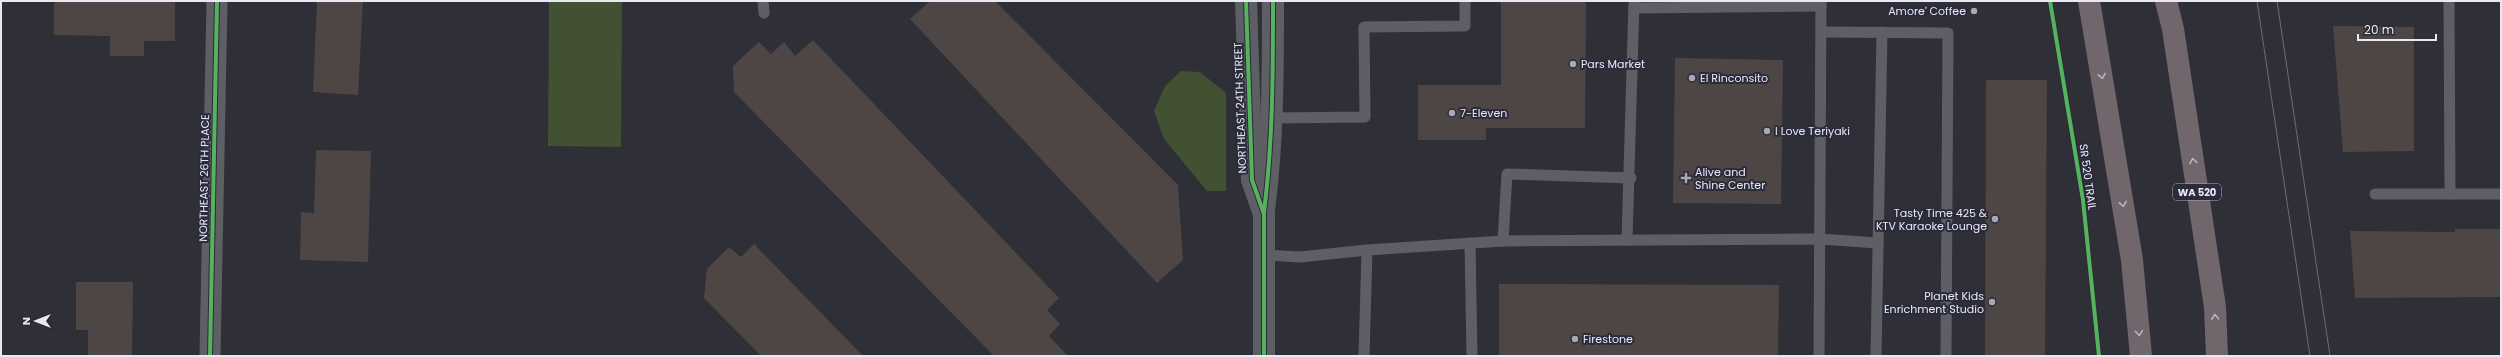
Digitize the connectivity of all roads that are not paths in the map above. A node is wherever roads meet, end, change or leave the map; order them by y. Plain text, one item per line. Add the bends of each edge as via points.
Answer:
1 (217, 1) edge
2 (763, 1) edge
3 (1246, 1) edge
4 (1273, 1) edge
5 (1465, 1) edge
6 (2089, 1) edge
7 (2166, 1) edge
8 (2449, 1) edge
9 (1821, 4) edge
10 (1634, 5) edge
11 (764, 13) dead end
12 (1821, 32) junction
13 (1882, 32) junction
14 (1273, 118) junction
15 (1630, 178) junction
16 (2375, 194) dead end
17 (2450, 194) junction
18 (2501, 194) edge
19 (1264, 214) junction
20 (1820, 239) junction
21 (1628, 240) junction
22 (1503, 241) junction
23 (1470, 243) junction
24 (1878, 243) junction
25 (1367, 250) junction
26 (1265, 255) junction
27 (210, 356) edge
28 (1264, 356) edge
29 (1364, 356) edge
30 (1472, 356) edge
31 (1819, 356) edge
32 (1876, 356) edge
33 (1946, 356) edge
34 (2141, 356) edge
35 (2217, 356) edge

1 - 27 street, NORTHEAST 26TH PLACE
2 - 11 lane
3 - 19 street, NORTHEAST 24TH STREET via 1252,180
4 - 14 street
5 - 14 lane via 1465,26 1364,27 1365,117
6 -> 34 highway via 2132,260
35 -> 7 highway, WA 520 via 2215,307 2173,29
8 - 17 lane
9 - 10 lane
9 - 12 lane
10 - 15 lane
12 - 13 lane
12 - 20 lane
13 - 24 lane
13 - 33 lane via 1948,33
14 - 19 street
15 - 21 lane
15 - 22 lane via 1507,174
16 - 17 lane
17 - 18 lane
19 - 26 street, NORTHEAST 24TH STREET
20 - 21 lane
20 - 24 lane
20 - 31 lane
21 - 22 lane
22 - 23 lane
23 - 25 lane
23 - 30 lane
24 - 32 lane
25 - 26 lane via 1300,257
25 - 29 lane
26 - 28 street, NORTHEAST 24TH STREET

